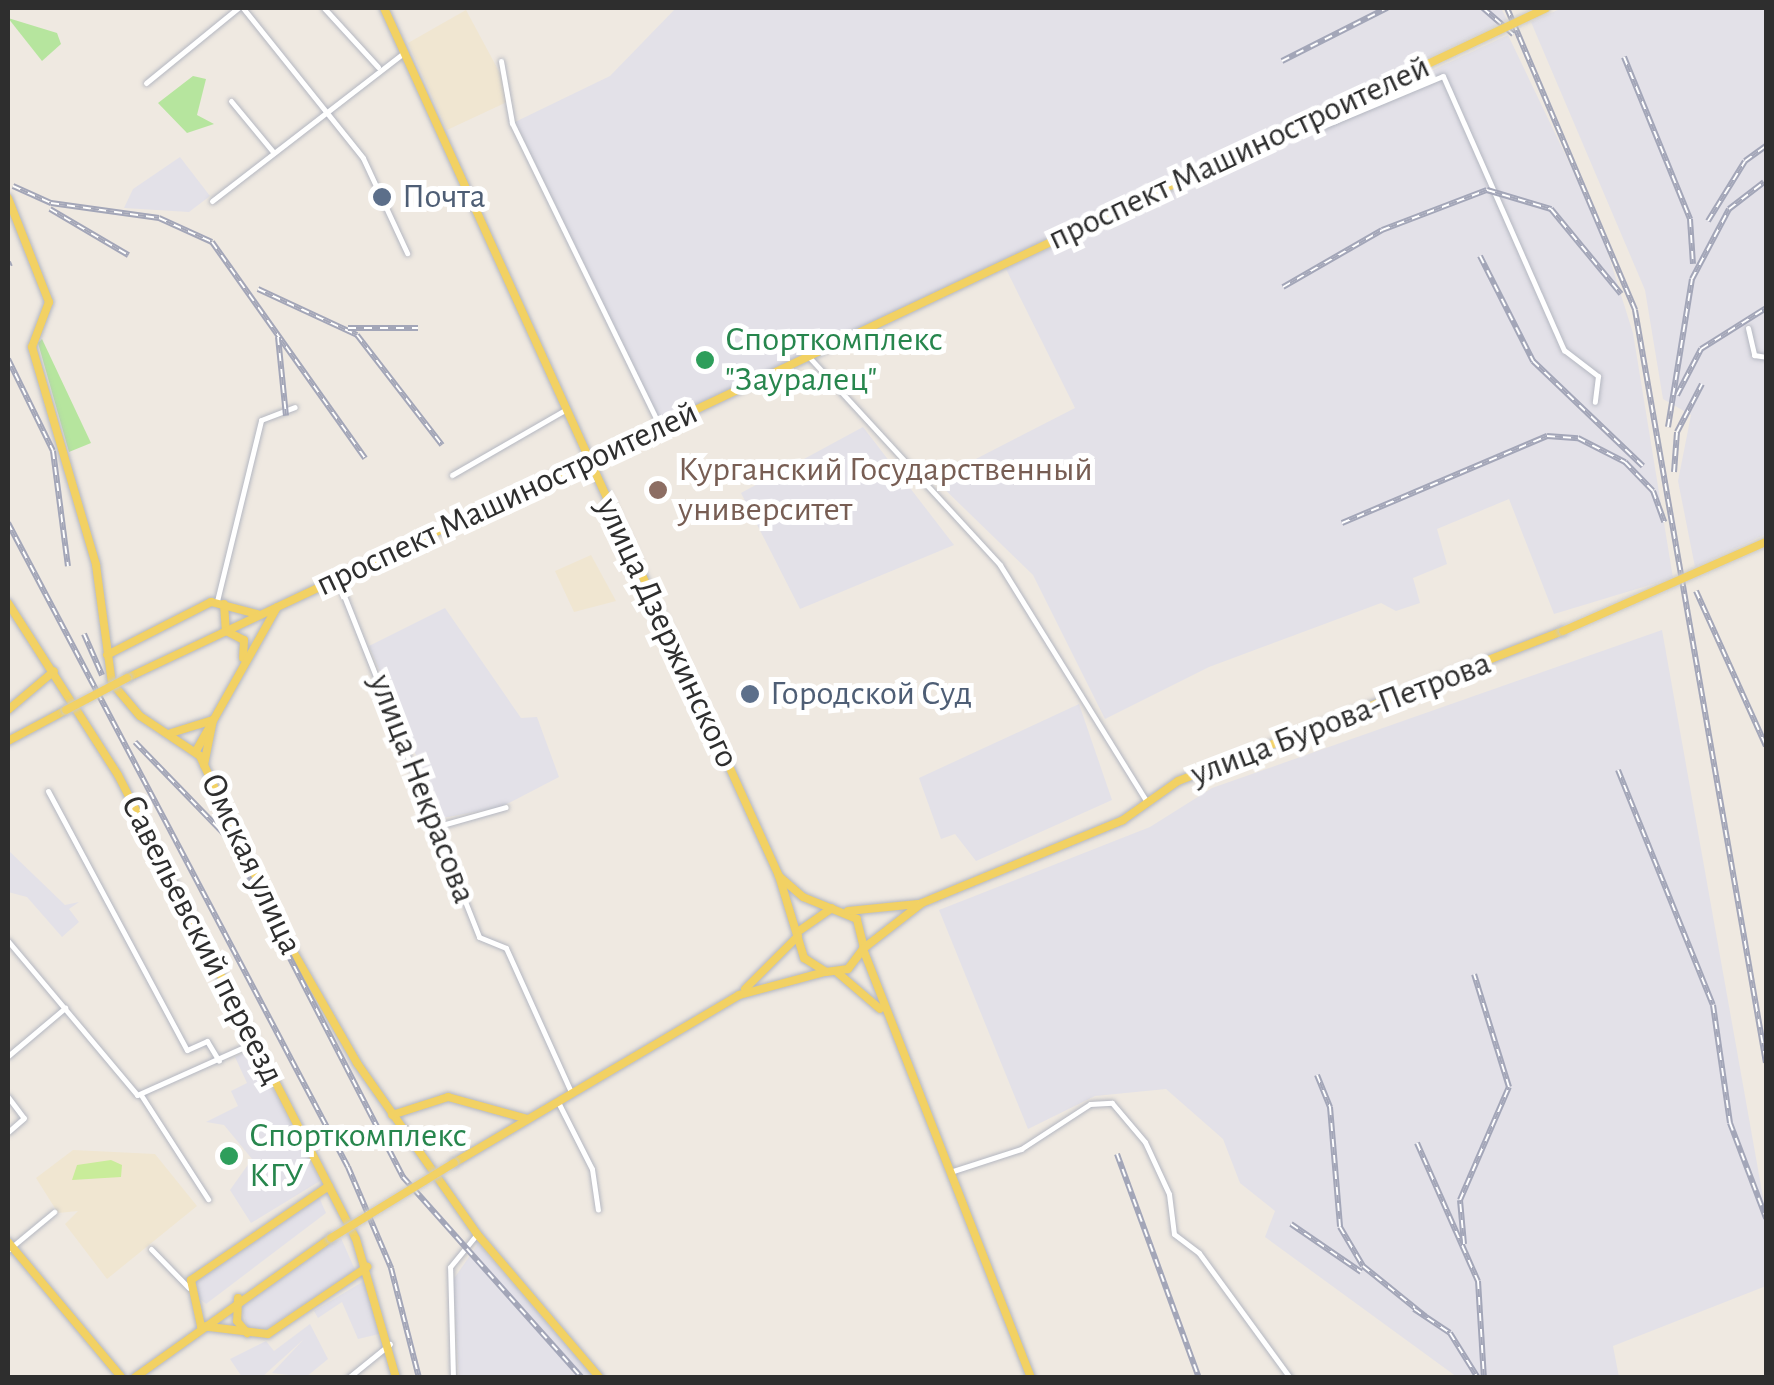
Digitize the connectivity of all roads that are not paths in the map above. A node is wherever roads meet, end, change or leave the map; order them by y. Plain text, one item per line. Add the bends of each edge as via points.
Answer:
1 (241, 8) edge
2 (324, 8) edge
3 (384, 8) edge
4 (1546, 8) edge
5 (402, 54) junction
6 (501, 61) dead end
7 (378, 67) junction
8 (146, 83) dead end
9 (232, 100) dead end
10 (326, 112) junction
11 (1302, 125) junction
12 (274, 154) junction
13 (8, 198) edge
14 (212, 201) dead end
15 (407, 254) dead end
16 (1748, 328) dead end
17 (1766, 356) edge
18 (809, 357) junction
19 (1596, 402) dead end
20 (295, 408) dead end
21 (564, 410) junction
22 (660, 427) junction
23 (588, 462) junction
24 (452, 475) dead end
25 (1766, 542) edge
26 (337, 578) junction
27 (220, 602) junction
28 (8, 604) edge
29 (279, 605) junction
30 (258, 614) junction
31 (226, 631) junction
32 (108, 654) junction
33 (241, 666) junction
34 (54, 671) junction
35 (8, 710) edge
36 (214, 719) junction
37 (167, 734) junction
38 (8, 741) edge
39 (196, 751) junction
40 (204, 765) junction
41 (48, 791) dead end
42 (1148, 802) junction
43 (506, 807) dead end
44 (442, 825) junction
45 (779, 876) junction
46 (922, 903) junction
47 (837, 908) junction
48 (848, 911) junction
49 (798, 933) junction
50 (8, 941) edge
51 (863, 949) junction
52 (826, 972) junction
53 (837, 972) junction
54 (738, 995) junction
55 (65, 1008) junction
56 (885, 1016) junction
57 (253, 1044) junction
58 (8, 1056) edge
59 (219, 1061) junction
60 (572, 1094) junction
61 (139, 1095) junction
62 (8, 1098) edge
63 (558, 1102) junction
64 (506, 1113) junction
65 (392, 1115) junction
66 (528, 1119) junction
67 (513, 1128) junction
68 (8, 1132) edge
69 (948, 1172) junction
70 (330, 1186) junction
71 (208, 1199) dead end
72 (598, 1210) dead end
73 (54, 1212) dead end
74 (478, 1234) junction
75 (9, 1246) edge
76 (151, 1249) dead end
77 (367, 1267) junction
78 (189, 1288) junction
79 (238, 1298) junction
80 (196, 1302) junction
81 (221, 1310) junction
82 (201, 1326) junction
83 (251, 1336) junction
84 (390, 1344) junction
85 (122, 1378) edge
86 (134, 1378) edge
87 (348, 1378) edge
88 (396, 1378) edge
89 (453, 1378) edge
90 (600, 1378) edge
91 (1030, 1378) edge
92 (1290, 1378) edge

1 - 8 street
1 - 10 street
2 - 7 street
3 - 5 main road, улица Дзержинского
4 - 11 main road, проспект Машиностроителей, bridge
5 - 7 street
5 - 21 main road, улица Дзержинского
6 - 22 street via 512,123
7 - 10 street
9 - 12 street
10 - 12 street
10 - 15 street via 369,166
11 - 18 main road, проспект Машиностроителей
11 - 19 street via 1321,127 1442,76 1564,350 1598,376
12 - 14 street
13 - 32 main road, Омская улица via 50,302 32,348 96,565
16 - 17 street via 1754,355
18 - 22 main road, проспект Машиностроителей
18 - 42 street via 1000,565
20 - 27 street via 260,420
21 - 23 main road, улица Дзержинского
21 - 24 street
22 - 23 main road, проспект Машиностроителей
23 - 26 main road, проспект Машиностроителей
23 - 45 main road, улица Дзержинского
25 - 42 main road, улица Бурова-Петрова, bridge via 1563,631 1193,774
26 - 29 main road, проспект Машиностроителей
26 - 44 street, улица Некрасова
27 - 30 main road
27 - 31 main road
27 - 32 main road
28 - 34 main road, Савельевский переезд
29 - 30 main road, проспект Машиностроителей
29 - 33 main road
30 - 31 main road, проспект Машиностроителей
31 - 33 main road via 244,640
31 - 38 main road, проспект Машиностроителей, bridge
32 - 37 main road, Омская улица via 118,692
33 - 36 main road
34 - 35 main road
34 - 57 main road, Савельевский переезд
36 - 37 main road
36 - 39 main road
36 - 40 main road
37 - 39 main road, Омская улица
39 - 40 main road, Омская улица
40 - 65 main road, Омская улица via 303,973
41 - 59 street via 186,1050 208,1041
42 - 46 main road, улица Бурова-Петрова
43 - 44 street
44 - 60 street, улица Некрасова via 479,937 506,948
45 - 47 main road via 803,898
45 - 49 main road, улица Дзержинского
46 - 48 main road, улица Бурова-Петрова
46 - 51 main road, улица Бурова-Петрова
47 - 48 main road
47 - 49 main road via 814,912
48 - 51 main road
49 - 52 main road via 804,958
49 - 54 main road
50 - 55 street
51 - 53 main road
51 - 56 main road
52 - 53 main road
52 - 54 main road
53 - 56 main road via 865,988
54 - 60 main road
55 - 58 street
55 - 61 street
56 - 69 main road
57 - 59 street
57 - 70 main road, Савельевский переезд
59 - 61 street
60 - 63 main road
61 - 71 street
62 - 68 street via 24,1118
63 - 66 main road
63 - 72 street via 592,1169
64 - 65 main road via 448,1097
64 - 66 main road
64 - 67 main road
65 - 74 main road, Омская улица
66 - 67 main road
67 - 79 main road, bridge
69 - 91 main road
69 - 92 street via 1021,1149 1090,1104 1112,1103 1145,1142 1169,1194 1174,1234 1199,1254
70 - 77 main road, Савельевский переезд
70 - 78 main road via 258,1229
73 - 75 street
74 - 89 street via 450,1267
74 - 90 main road, Омская улица
75 - 85 main road
76 - 78 street
77 - 83 main road
77 - 84 main road, Савельевский переезд
78 - 80 main road
79 - 81 main road
79 - 83 main road via 237,1321
80 - 81 main road
80 - 82 main road
81 - 82 main road
82 - 83 main road
82 - 86 main road
84 - 87 street
84 - 88 main road, Савельевский переезд

